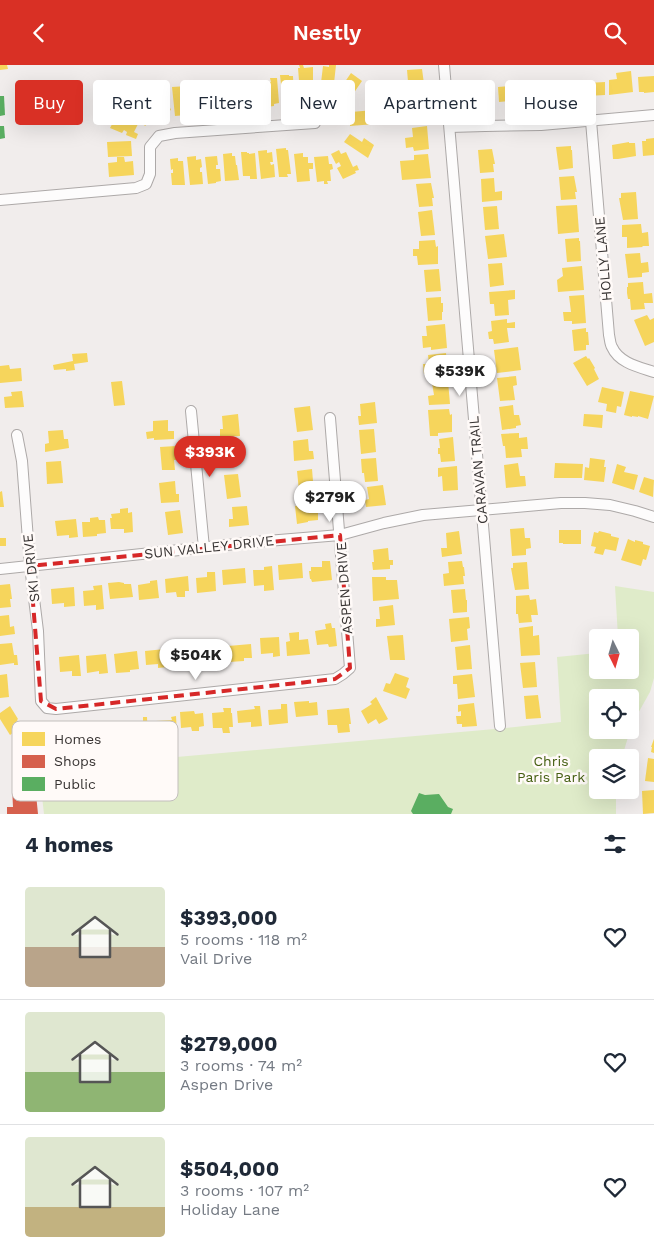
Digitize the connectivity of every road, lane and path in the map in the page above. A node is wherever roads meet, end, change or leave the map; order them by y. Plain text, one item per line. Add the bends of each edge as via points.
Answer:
1 (444, 65) edge
2 (654, 115) edge
3 (596, 121) edge
4 (286, 125) edge
5 (541, 125) edge
6 (591, 125) edge
7 (450, 127) junction
8 (0, 200) edge
9 (654, 372) edge
10 (191, 411) dead end
11 (330, 418) dead end
12 (17, 435) dead end
13 (482, 510) junction
14 (654, 517) edge
15 (340, 535) junction
16 (204, 548) junction
17 (30, 566) junction
18 (0, 569) edge
19 (41, 701) joint
20 (500, 726) dead end

1 - 7 street, CARAVAN TRAIL
2 - 3 street
4 - 8 street via 159,136 150,147 150,175 146,184 136,188
5 - 7 street
6 - 9 street, HOLLY LANE via 610,341 619,357
7 - 13 street, CARAVAN TRAIL
10 - 16 street
11 - 15 street, ASPEN DRIVE
12 - 17 street, SKI DRIVE
13 - 14 street, SUN VALLEY DRIVE via 585,503 610,505
13 - 15 street, SUN VALLEY DRIVE via 423,515
13 - 20 street, CARAVAN TRAIL
15 - 16 street, SUN VALLEY DRIVE
15 - 19 street, ASPEN DRIVE via 350,668 344,675 335,679 56,709 48,708
16 - 17 street, SUN VALLEY DRIVE
17 - 18 street, SUN VALLEY DRIVE
17 - 19 street, SKI DRIVE via 38,631

